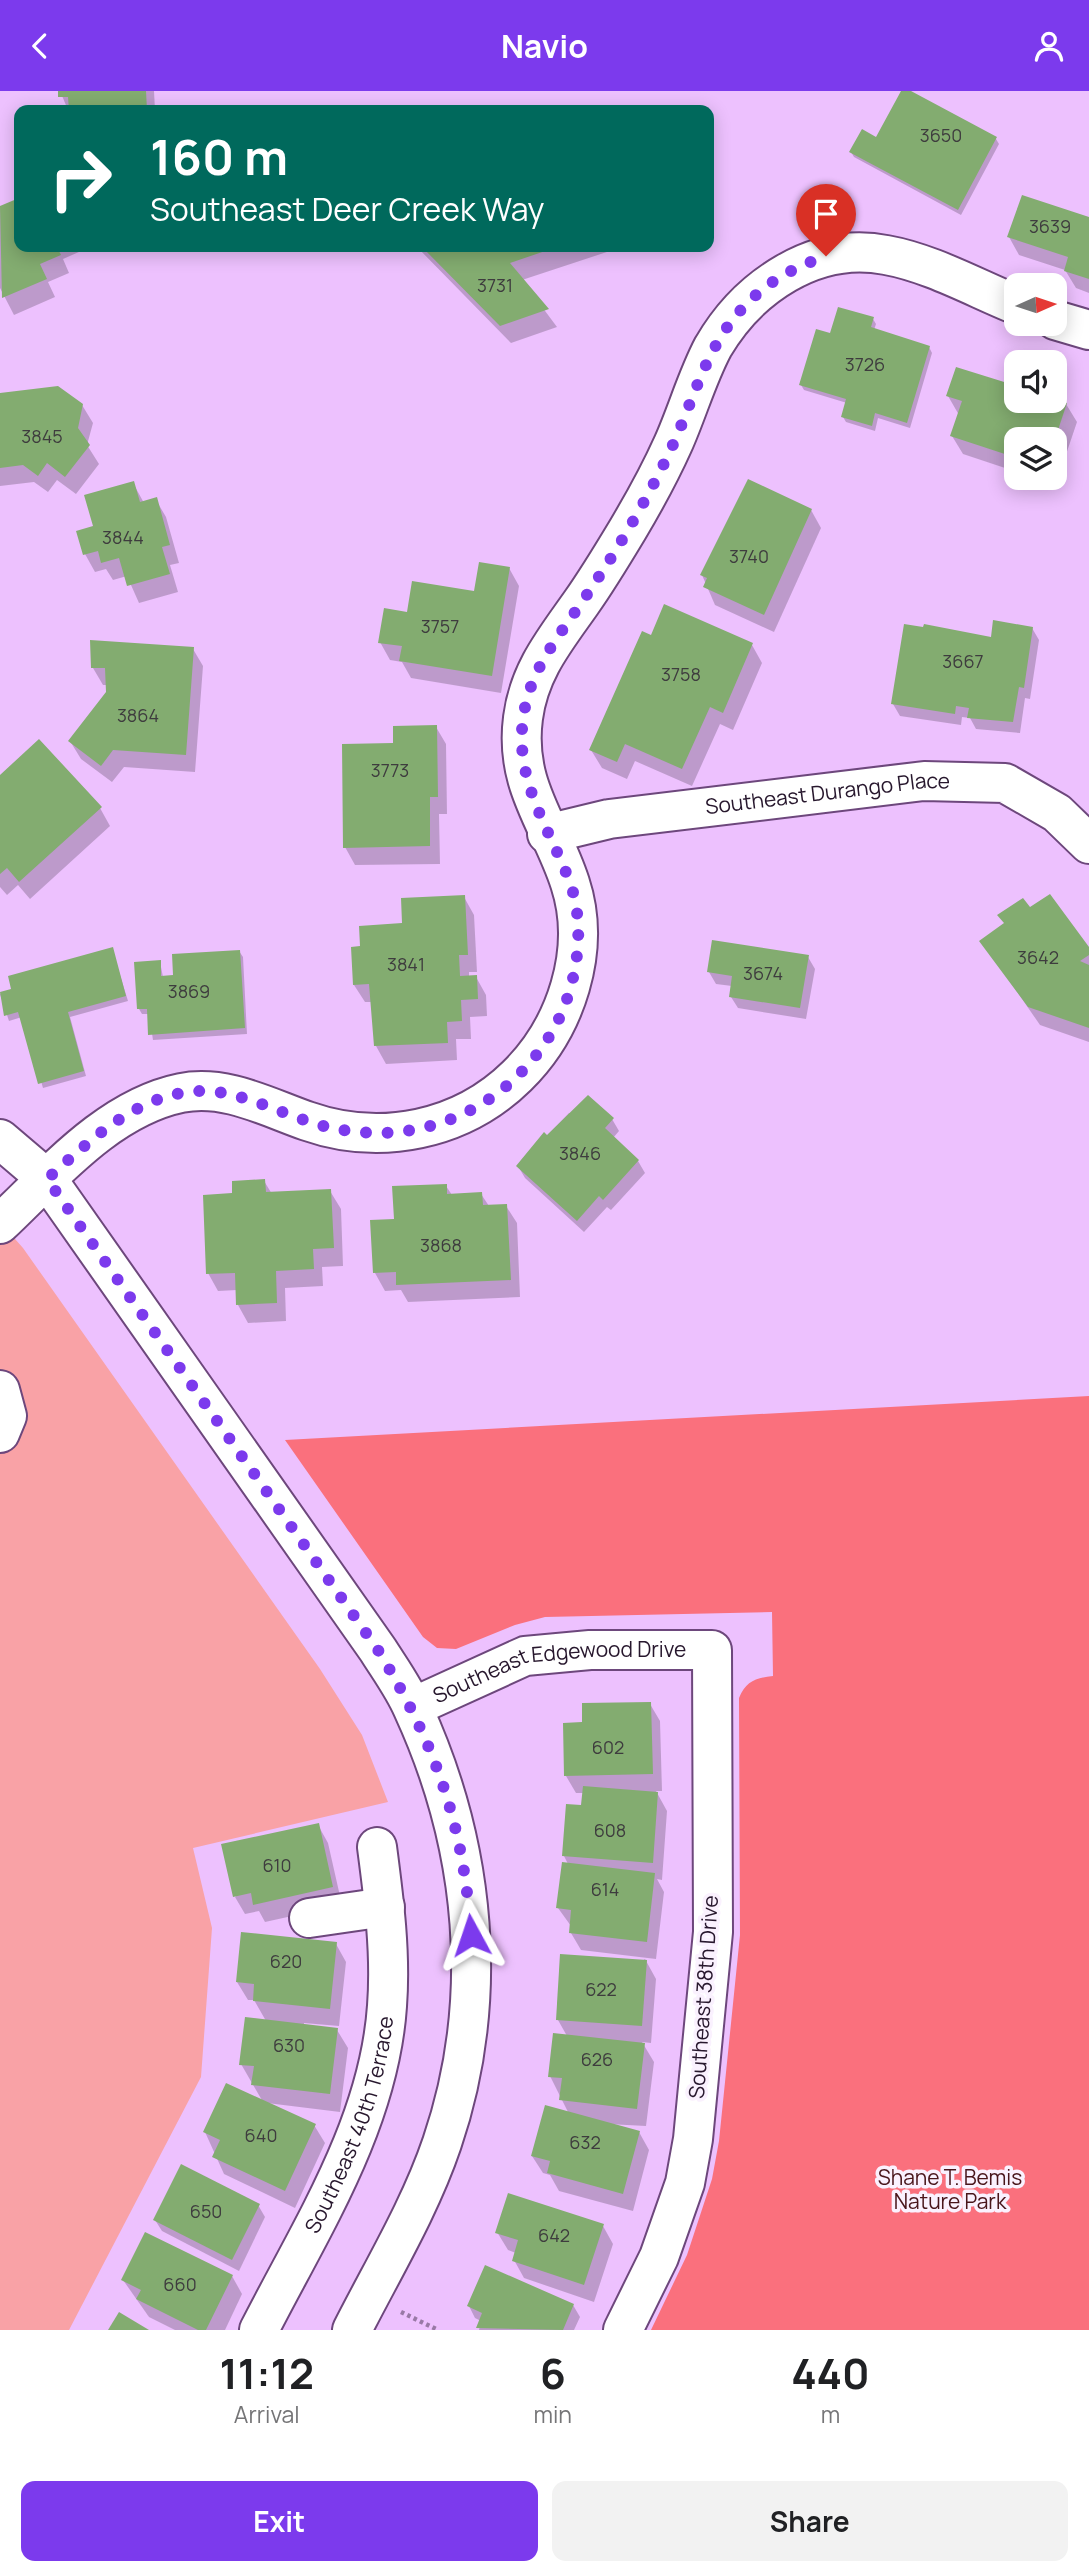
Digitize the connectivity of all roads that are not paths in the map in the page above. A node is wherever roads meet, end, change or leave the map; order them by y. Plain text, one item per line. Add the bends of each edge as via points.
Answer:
1 (1004, 300) edge
2 (1068, 324) edge
3 (1089, 330) edge
4 (548, 834) junction
5 (1089, 843) edge
6 (0, 1139) edge
7 (47, 1179) junction
8 (0, 1224) edge
9 (0, 1390) edge
10 (0, 1433) edge
11 (712, 1650) joint
12 (413, 1707) junction
13 (377, 1847) dead end
14 (385, 1907) junction
15 (309, 1918) dead end
16 (259, 2330) edge
17 (352, 2330) edge
18 (623, 2330) edge

1 - 4 street via 887,255 852,252 792,268 740,311 713,347 671,449 629,528 546,651 530,684 522,755 528,789
2 - 3 street
4 - 5 street, Southeast Durango Place via 608,819 938,782 1005,783 1058,813
4 - 7 street via 570,883 578,921 575,967 567,1000 549,1037 520,1074 496,1094 464,1116 424,1129 384,1133 312,1123 255,1100 218,1092 185,1092 115,1120
6 - 7 street
7 - 8 street
7 - 12 street via 370,1638
9 - 10 street via 8,1416
11 - 12 street, Southeast Edgewood Drive via 538,1654
11 - 18 street, Southeast 38th Drive via 713,1932 692,2139 685,2182 660,2257
12 - 17 street via 458,1838 471,1935 469,2014 456,2096 441,2144
13 - 14 street, Southeast 40th Terrace
14 - 15 street
14 - 16 street, Southeast 40th Terrace via 387,2008 379,2063 363,2118

